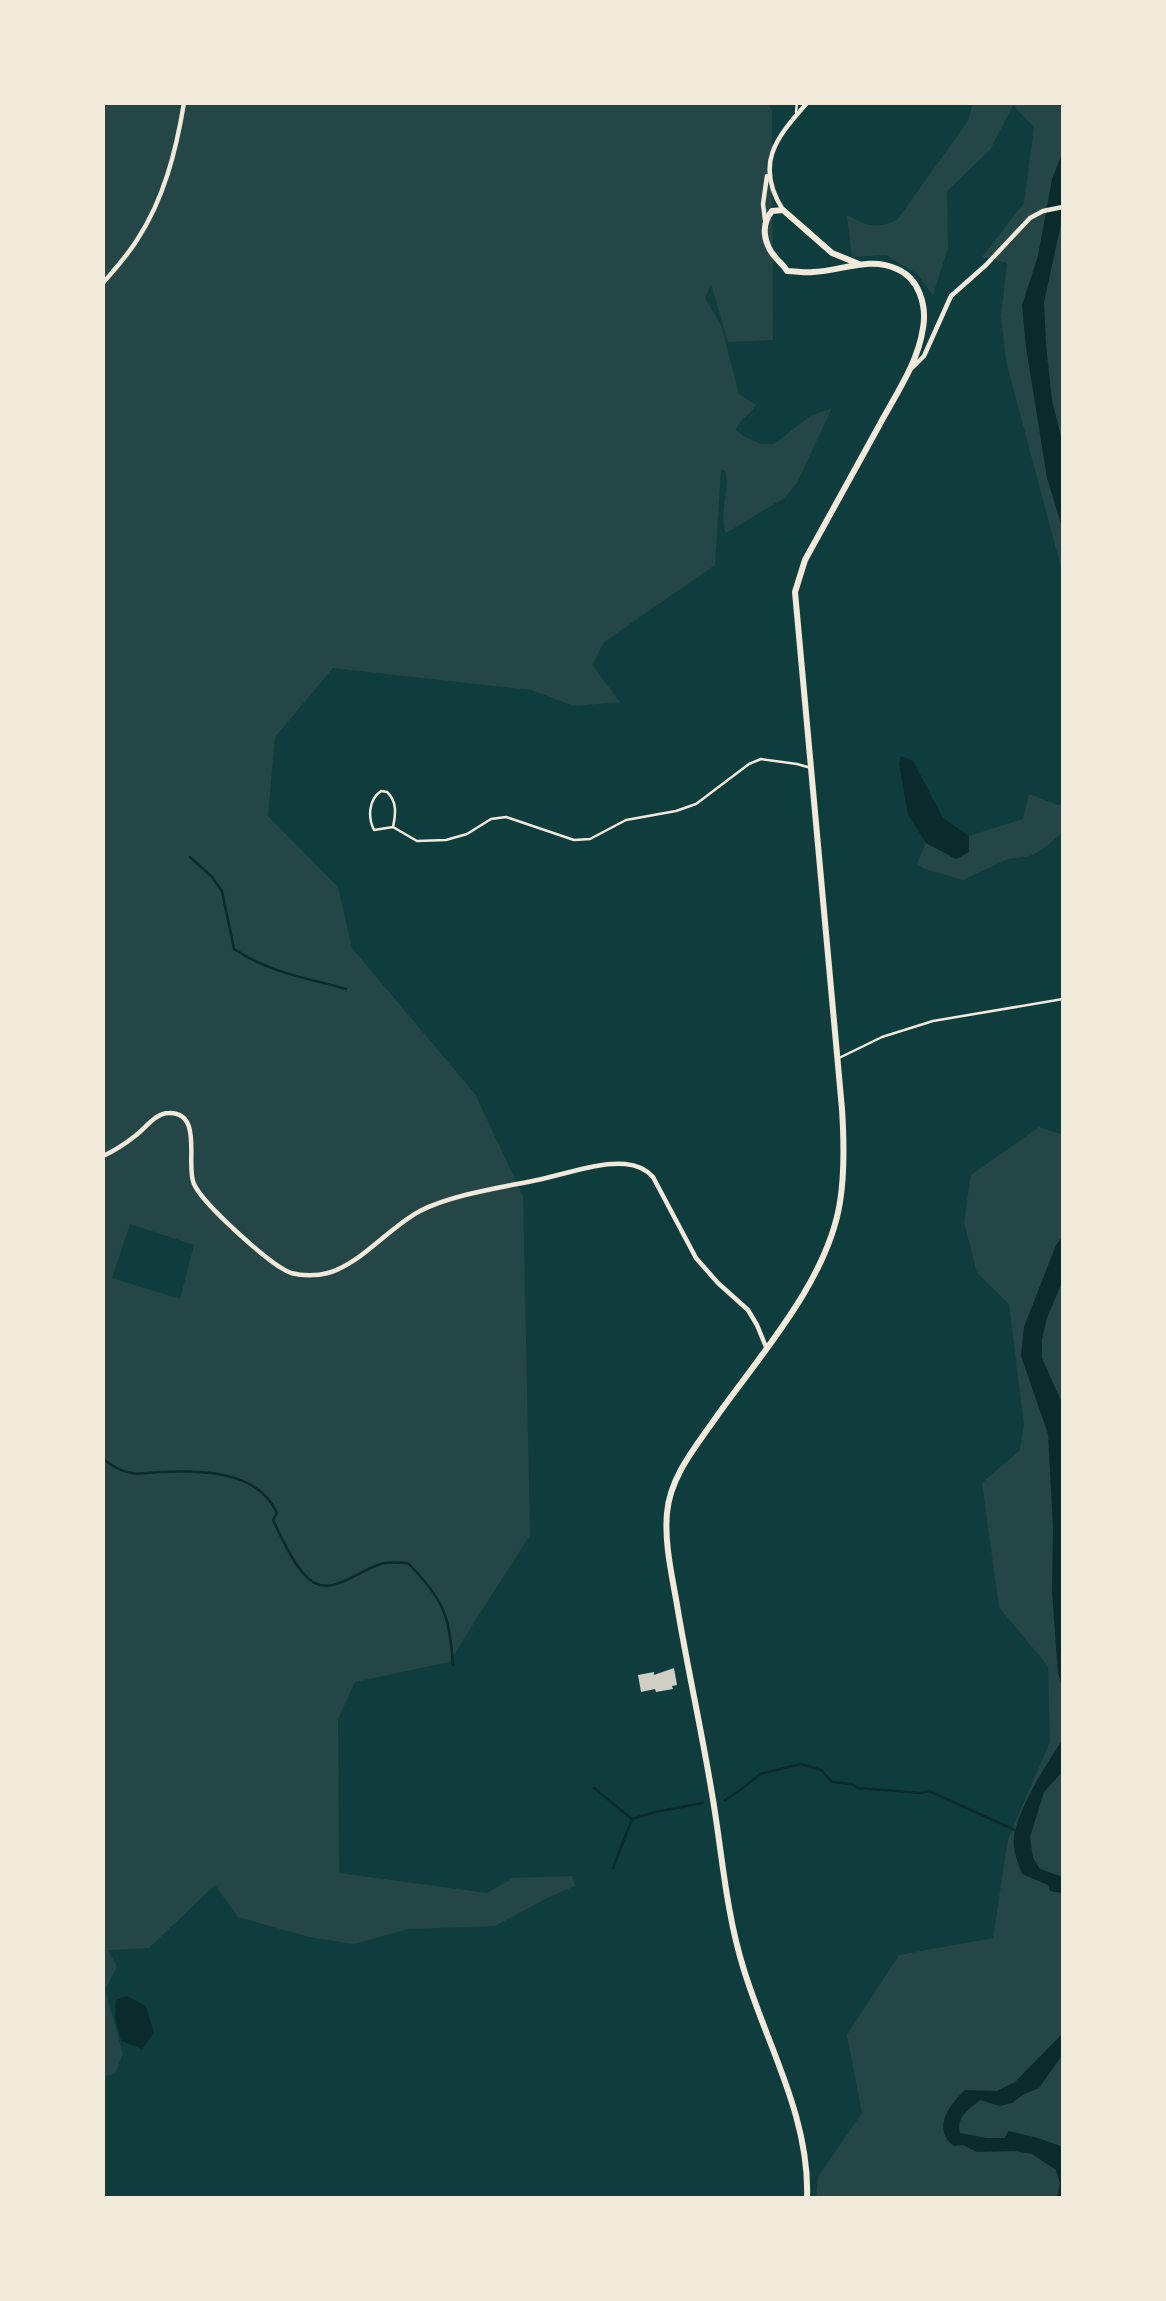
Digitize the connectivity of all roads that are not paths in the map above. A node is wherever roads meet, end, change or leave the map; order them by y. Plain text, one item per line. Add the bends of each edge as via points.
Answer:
1 (184, 103) edge
2 (797, 103) edge
3 (807, 103) edge
4 (796, 116) junction
5 (768, 173) junction
6 (1063, 207) edge
7 (783, 210) junction
8 (765, 220) junction
9 (859, 264) junction
10 (103, 282) edge
11 (907, 374) junction
12 (811, 768) junction
13 (393, 827) junction
14 (1063, 999) edge
15 (837, 1059) junction
16 (103, 1156) edge
17 (766, 1348) junction
18 (807, 2198) edge

1 - 10 street via 177,141 152,214 125,258
2 - 4 lane
3 - 4 street
4 - 5 street via 775,144
5 - 7 street
5 - 8 street
6 - 11 street via 1030,218 951,296 924,356
7 - 8 street via 772,211
7 - 9 street via 832,253
8 - 9 street via 766,239 787,271 814,272
9 - 11 street via 900,270 919,293 924,325
11 - 12 street via 798,577 795,604
12 - 13 lane via 761,759 696,804 626,820 583,840 506,817 491,819 446,840 417,841
12 - 15 street
13 - 13 lane via 393,801 381,791 373,799 372,826 374,830
14 - 15 lane via 898,1030
15 - 17 street via 844,1150 835,1223 815,1275
16 - 17 street via 162,1115 181,1117 190,1129 190,1174 201,1196 278,1265 309,1275 345,1266 398,1224 443,1201 592,1168 637,1166 653,1177 690,1249 706,1270 752,1316
17 - 18 street via 685,1462 670,1495 667,1538 732,1924 800,2130

